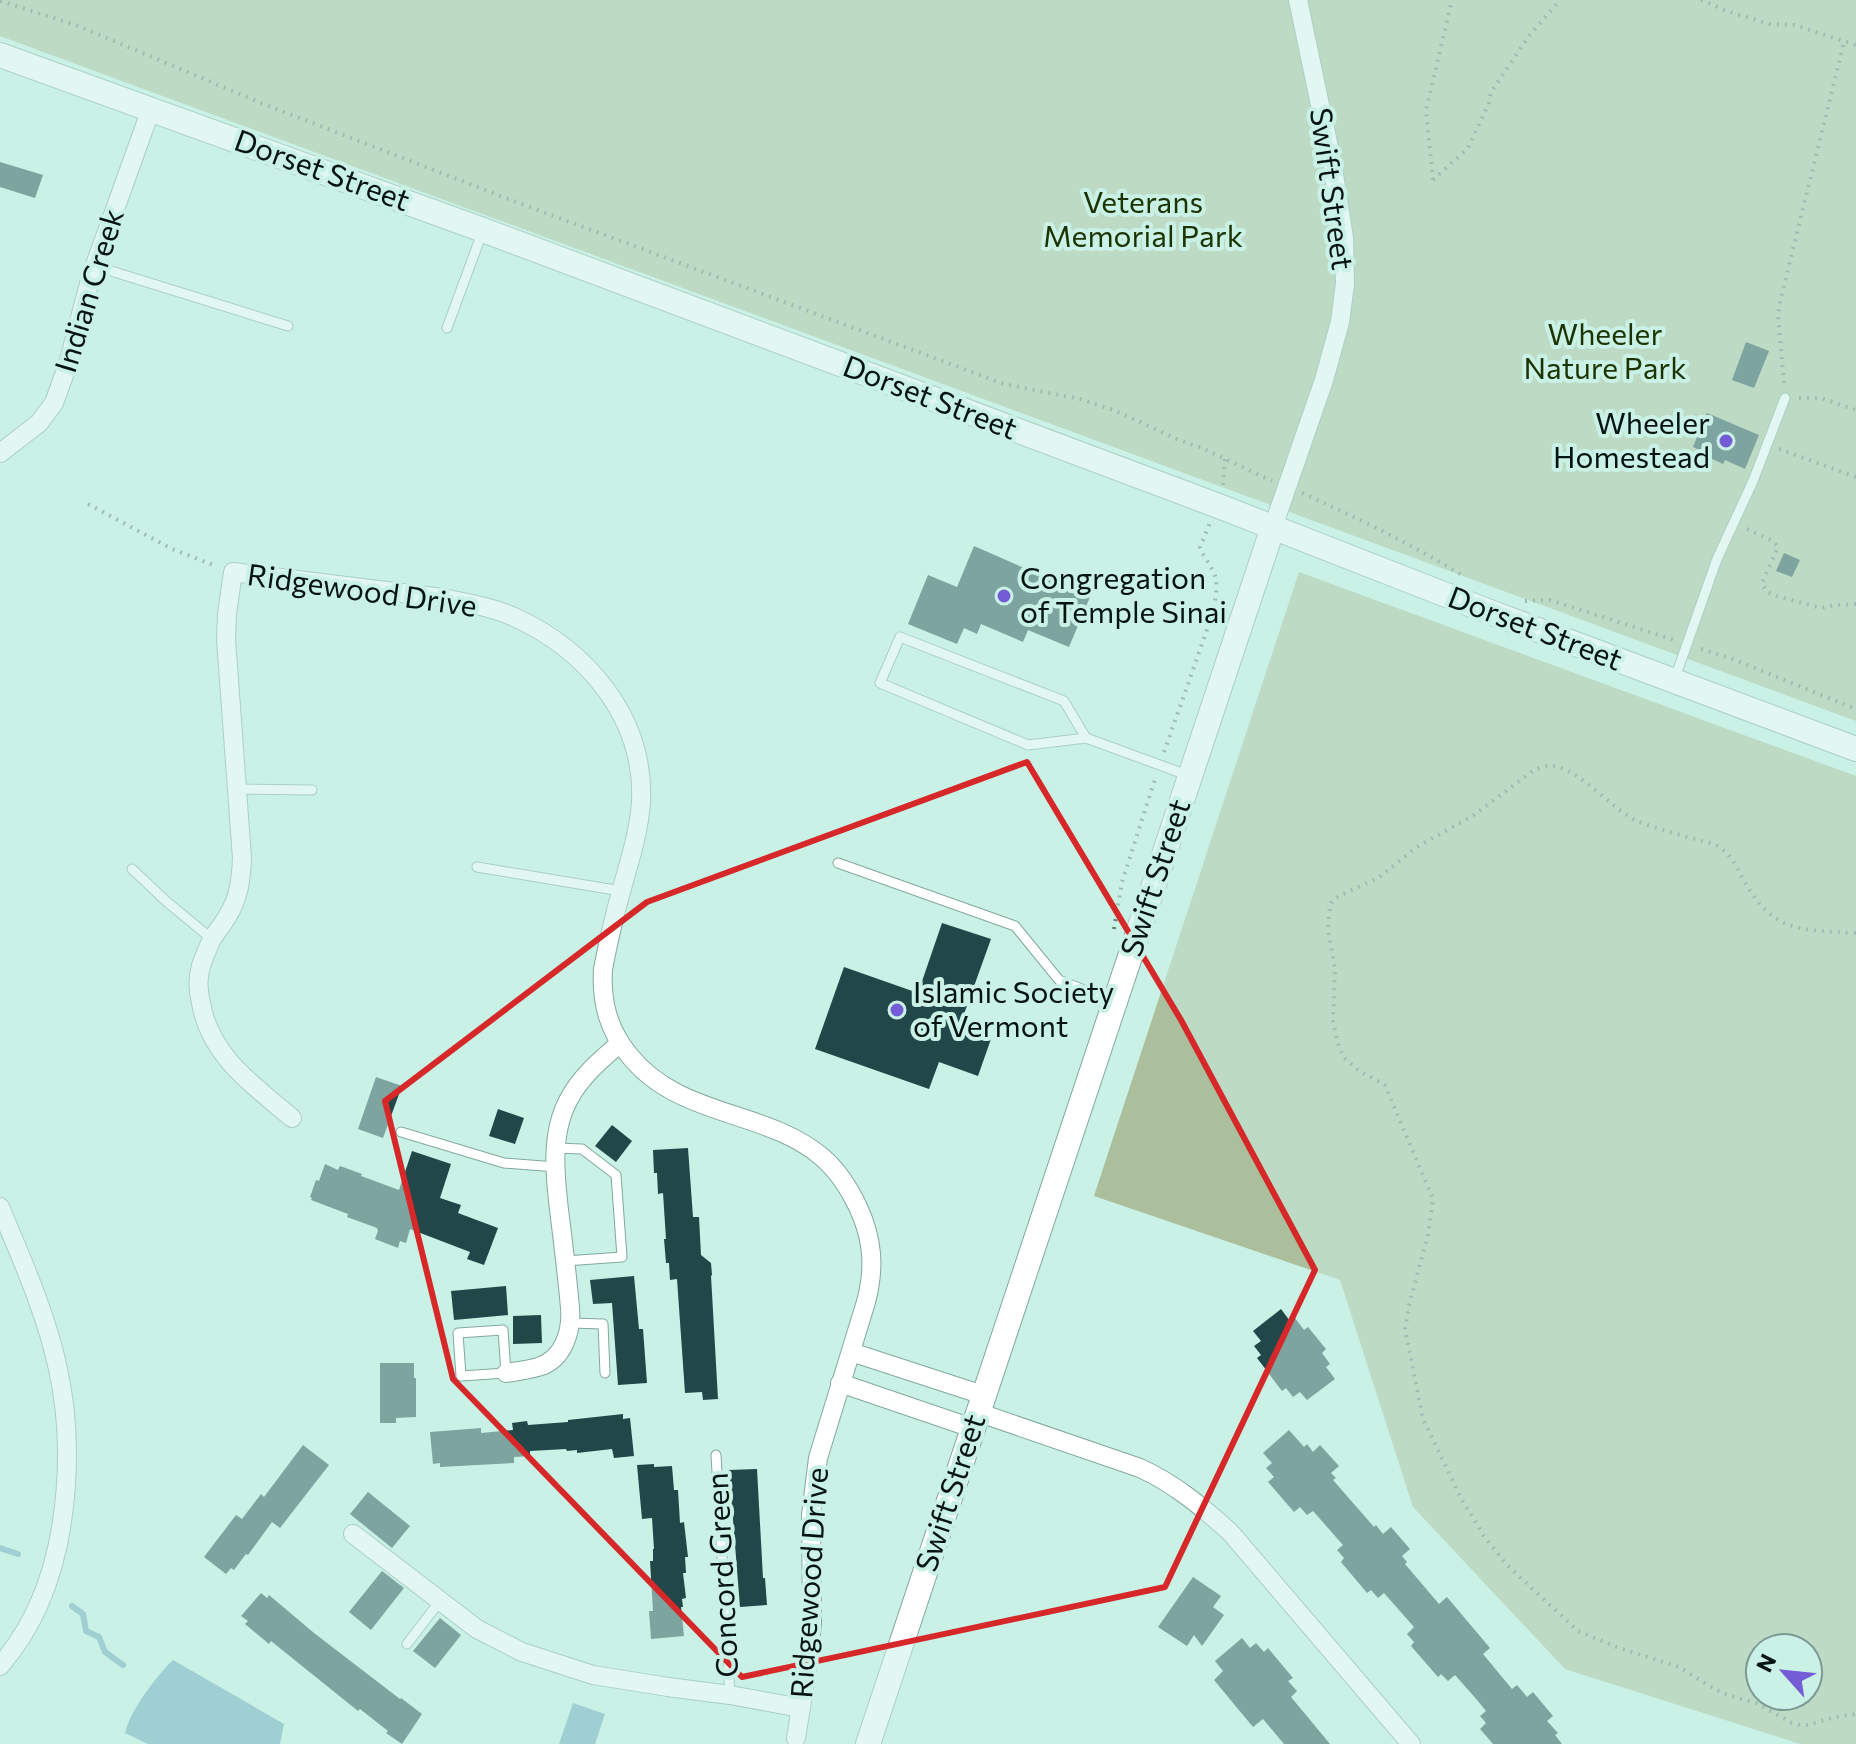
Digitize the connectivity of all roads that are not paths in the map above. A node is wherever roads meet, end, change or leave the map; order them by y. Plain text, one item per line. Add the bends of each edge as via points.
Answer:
1 (1298, 0) edge
2 (0, 55) edge
3 (151, 109) junction
4 (483, 230) junction
5 (95, 266) junction
6 (288, 326) dead end
7 (447, 328) dead end
8 (1785, 398) road end
9 (0, 453) edge
10 (1273, 527) junction
11 (1674, 681) junction
12 (1086, 738) junction
13 (1856, 749) edge
14 (1190, 776) junction
15 (238, 789) junction
16 (312, 790) dead end
17 (838, 863) dead end
18 (477, 867) dead end
19 (132, 869) dead end
20 (621, 891) junction
21 (212, 939) junction
22 (1115, 1002) junction
23 (619, 1044) junction
24 (292, 1118) dead end
25 (401, 1132) dead end
26 (556, 1158) junction
27 (0, 1207) edge
28 (565, 1261) junction
29 (571, 1323) junction
30 (851, 1352) junction
31 (506, 1373) junction
32 (605, 1373) dead end
33 (840, 1383) junction
34 (977, 1412) junction
35 (716, 1455) dead end
36 (353, 1534) dead end
37 (440, 1601) junction
38 (407, 1644) dead end
39 (0, 1666) edge
40 (730, 1695) junction
41 (801, 1708) junction
42 (796, 1738) dead end
43 (868, 1744) edge
44 (1411, 1744) edge

1 - 10 street, Swift Street via 1332,162 1345,284 1332,351
2 - 3 street, Dorset Street
3 - 4 street, Dorset Street
3 - 5 street, Indian Creek
4 - 7 lane
4 - 10 street, Dorset Street
5 - 6 lane
5 - 9 street, Indian Creek via 54,403 39,423
8 - 11 lane via 1712,570
10 - 11 street, Dorset Street
10 - 14 street, Swift Street
11 - 13 street, Dorset Street
12 - 12 lane via 1064,701 900,637 880,683 1028,745
12 - 14 lane
14 - 22 street, Swift Street
15 - 16 lane
15 - 20 street, Ridgewood Drive via 226,639 233,572 470,603 512,616 547,635 578,658 618,707 638,762 641,800
15 - 21 street via 240,888
17 - 22 lane via 1015,926 1059,980
18 - 20 lane
19 - 21 lane
20 - 23 street, Ridgewood Drive via 602,989
21 - 24 street via 198,983 208,1030 240,1074
22 - 34 street, Swift Street
23 - 26 street via 568,1100
23 - 30 street, Ridgewood Drive via 672,1092 804,1144 836,1172 860,1211 873,1263
25 - 26 lane via 504,1163
26 - 28 street
26 - 28 lane via 582,1149 616,1175 622,1257
27 - 39 street via 52,1346 63,1398 66,1458 62,1517 50,1575 26,1631
28 - 29 street
29 - 31 street via 552,1360
29 - 32 lane via 603,1324
30 - 33 street, Ridgewood Drive
30 - 34 street
31 - 31 lane via 503,1330 458,1333 461,1376
33 - 34 street
33 - 41 street, Ridgewood Drive via 813,1486 812,1623
34 - 43 street, Swift Street
34 - 44 street via 1140,1468 1193,1500 1230,1532
35 - 40 lane, Concord Green
36 - 37 street
37 - 38 lane
37 - 40 street via 477,1629 522,1652 593,1675
40 - 41 street
41 - 42 street, Ridgewood Drive

